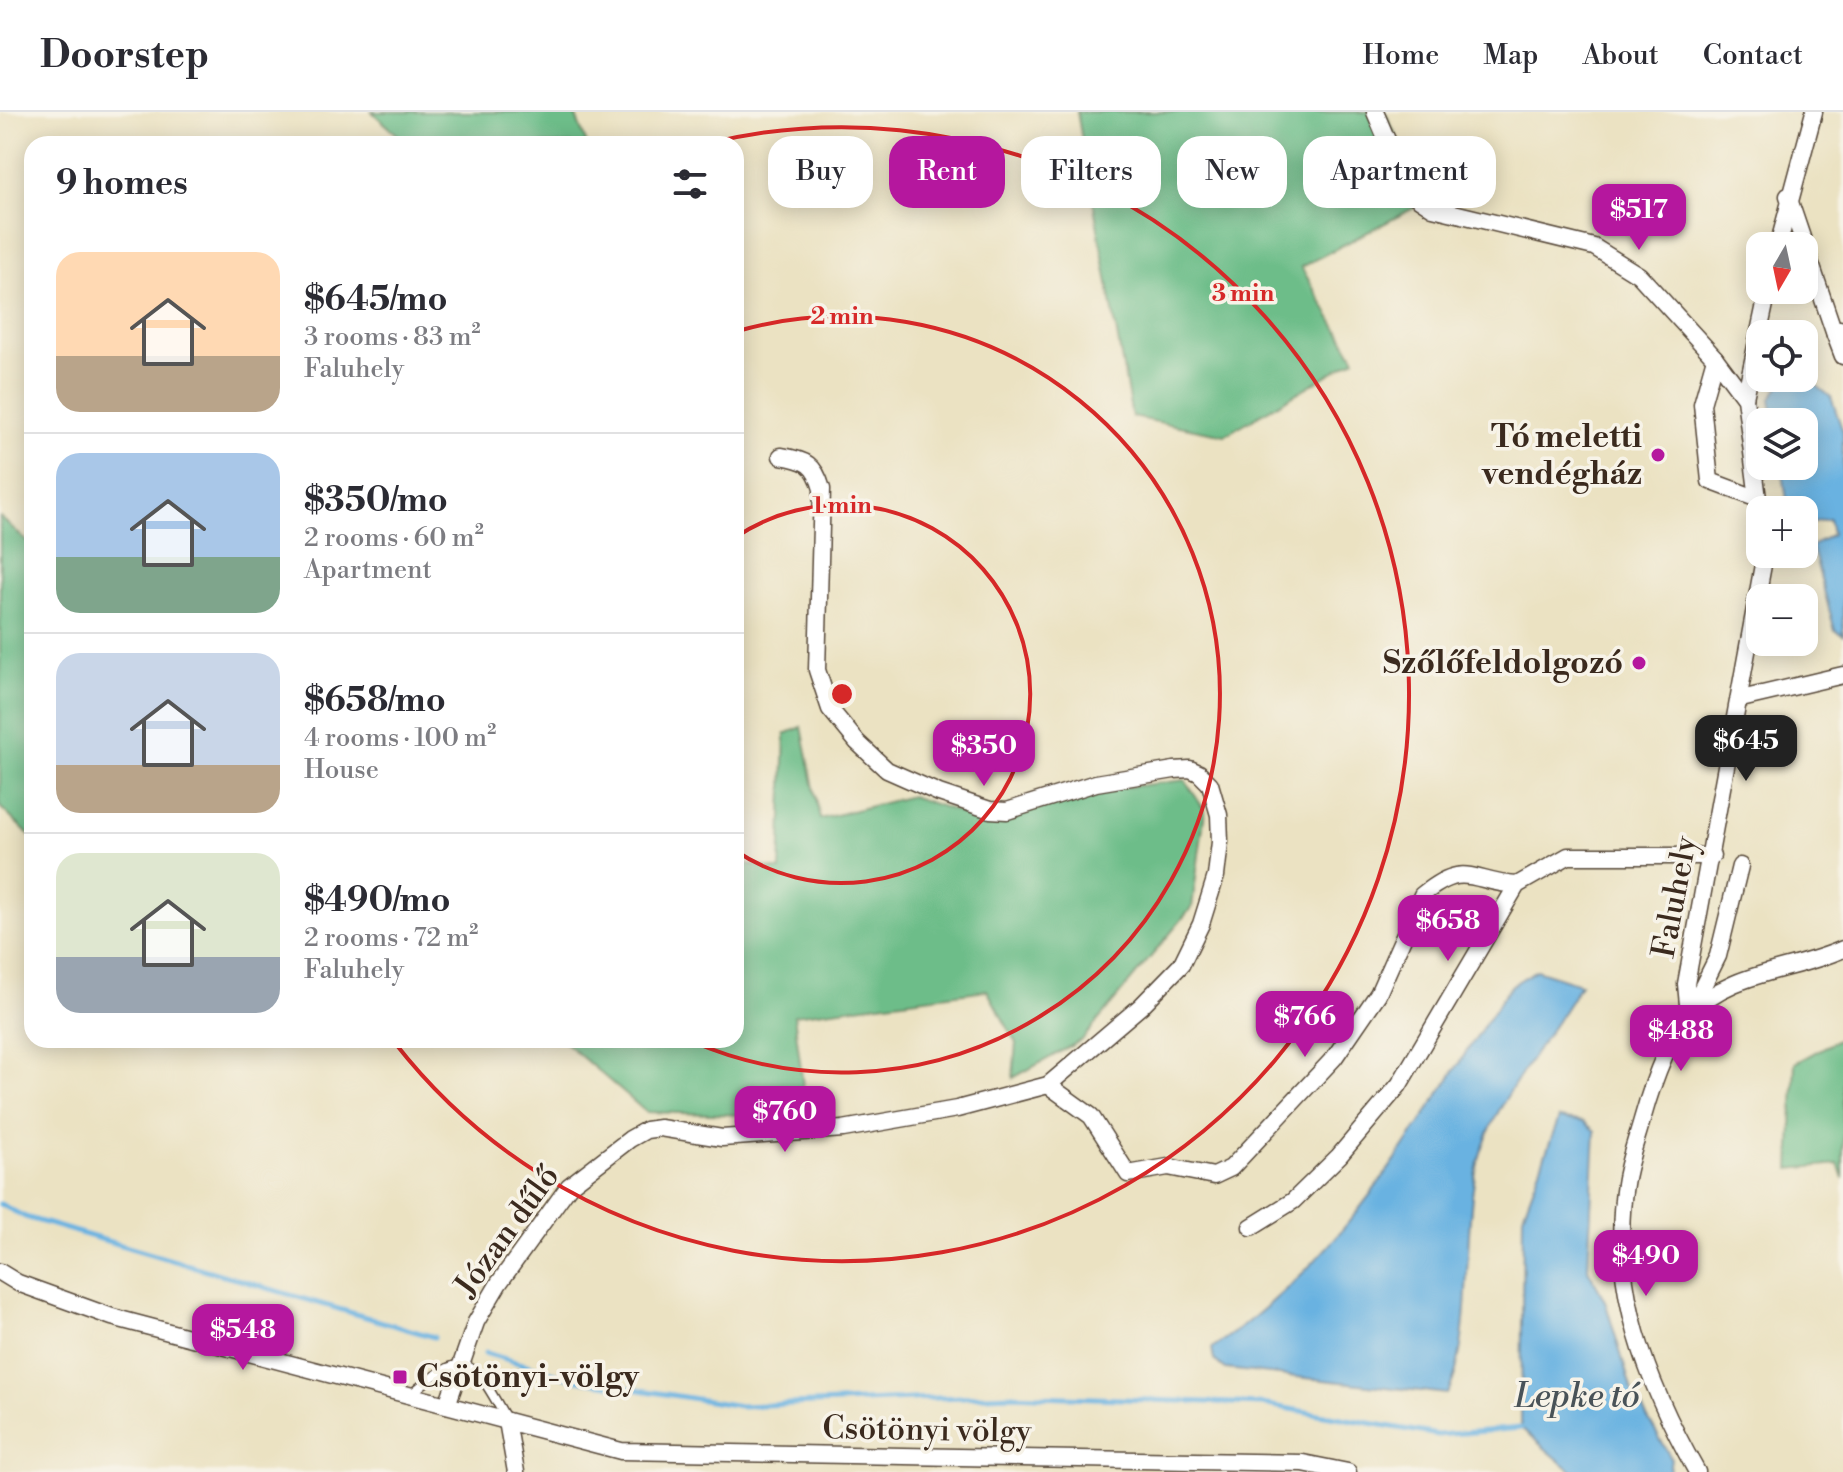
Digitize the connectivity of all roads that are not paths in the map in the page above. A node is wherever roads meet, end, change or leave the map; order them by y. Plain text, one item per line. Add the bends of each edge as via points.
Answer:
1 (1375, 112) edge
2 (1814, 112) edge
3 (1788, 196) junction
4 (1781, 232) edge
5 (1765, 304) edge
6 (1839, 330) edge
7 (1843, 356) edge
8 (1715, 358) junction
9 (1745, 398) junction
10 (781, 456) dead end
11 (1758, 496) edge
12 (1746, 500) edge
13 (1763, 568) edge
14 (1843, 675) edge
15 (1741, 699) junction
16 (1712, 856) junction
17 (1740, 866) dead end
18 (1517, 885) junction
19 (1843, 949) edge
20 (1689, 1015) junction
21 (1048, 1085) junction
22 (1251, 1227) dead end
23 (0, 1272) edge
24 (461, 1363) junction
25 (410, 1395) junction
26 (447, 1405) junction
27 (507, 1421) junction
28 (511, 1468) edge
29 (1348, 1472) edge
30 (1697, 1472) edge

1 - 8 street via 1409,192 1433,208 1594,247 1639,275
2 - 3 street
3 - 4 street
3 - 6 street
5 - 9 street
6 - 7 street
8 - 9 street
8 - 12 street via 1702,404 1710,481
9 - 11 street
10 - 21 street, Józan dűlő via 807,461 817,471 822,489 817,670 822,694 857,742 887,770 999,811 1096,783 1174,770 1190,769 1210,784 1219,815 1216,876 1181,965
13 - 15 street, Faluhely
14 - 15 street
15 - 16 street, Faluhely
16 - 18 street via 1568,856
16 - 20 street, Faluhely via 1686,984
17 - 20 street via 1718,956
18 - 21 street via 1464,874 1435,884 1422,895 1378,994 1334,1058 1231,1168 1214,1176 1168,1167 1128,1174 1091,1116
18 - 22 street via 1399,1085 1293,1201
19 - 20 street, Faluhely via 1747,978
20 - 30 street, Faluhely via 1655,1078 1643,1116 1625,1181 1621,1249 1626,1300 1654,1385
21 - 24 street, Józan dűlő via 957,1109 843,1129 722,1138 646,1130 569,1186 499,1283 476,1322
23 - 25 street, Csötönyi völgy via 112,1317
24 - 25 lane via 445,1367
24 - 26 street, Józan dűlő
24 - 27 lane via 480,1373
25 - 26 street, Csötönyi völgy
26 - 27 street, Csötönyi völgy
27 - 28 street
27 - 29 street, Csötönyi völgy via 621,1451 1303,1463

